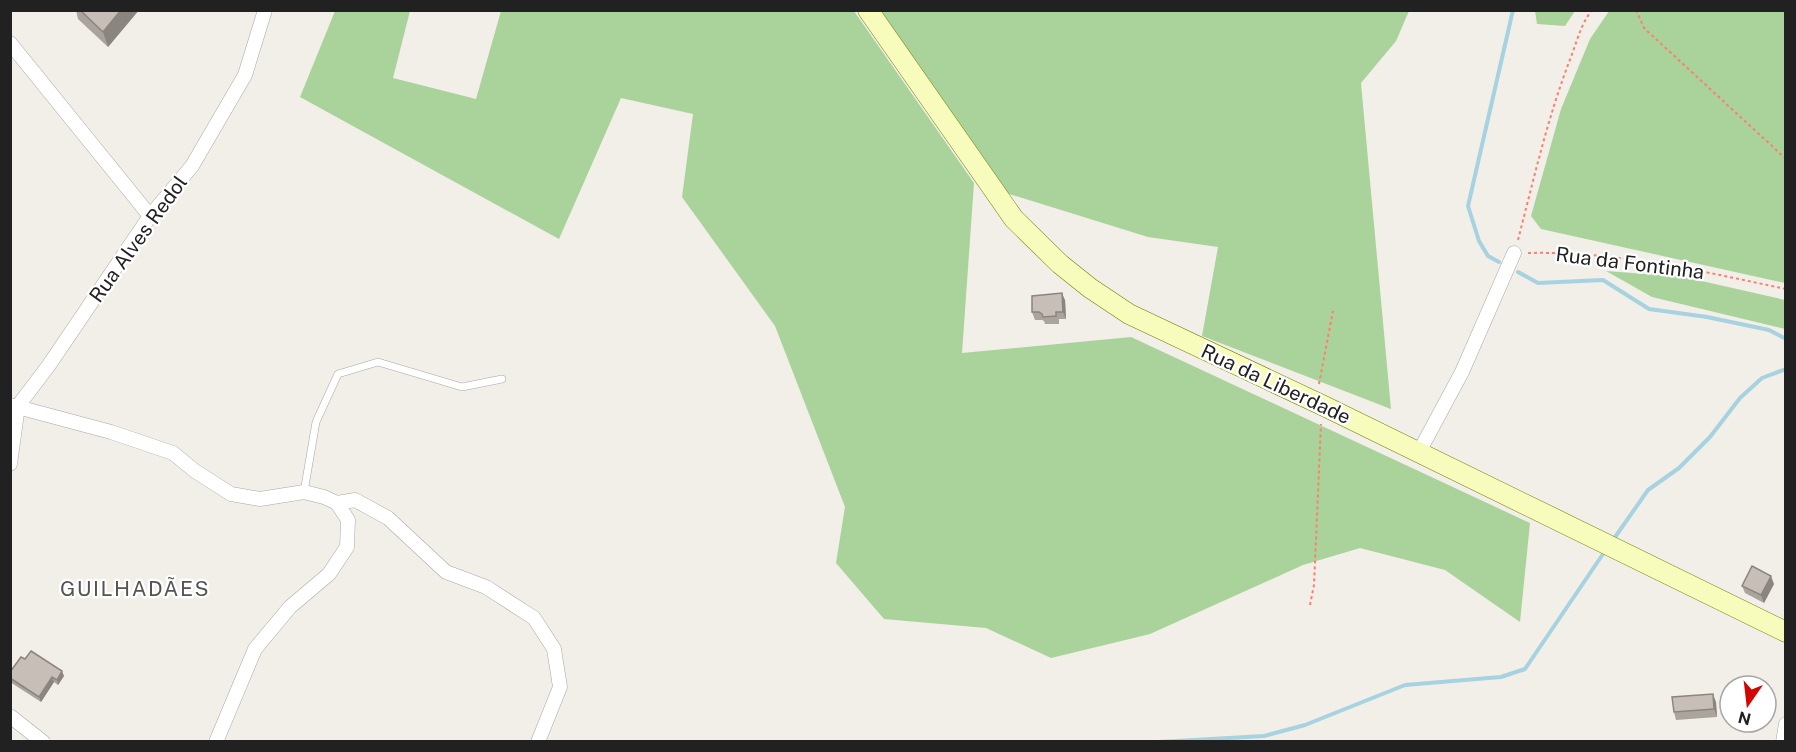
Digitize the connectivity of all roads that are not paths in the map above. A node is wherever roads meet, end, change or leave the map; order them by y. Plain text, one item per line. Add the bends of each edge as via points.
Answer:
1 (265, 10) edge
2 (868, 10) edge
3 (10, 43) edge
4 (150, 216) junction
5 (1515, 253) road end
6 (502, 379) dead end
7 (14, 405) edge
8 (1419, 452) junction
9 (10, 464) edge
10 (304, 492) junction
11 (337, 503) junction
12 (1785, 632) edge
13 (10, 716) edge
14 (1785, 724) edge
15 (43, 741) edge
16 (216, 741) edge
17 (538, 741) edge
18 (1783, 741) edge

1 - 4 street, Rua Alves Redol via 245,75 192,166
2 - 8 street, Rua da Liberdade via 1014,219 1060,264 1129,314
3 - 4 street
4 - 7 street, Rua Alves Redol via 49,364
5 - 8 street via 1462,372
6 - 10 lane via 462,387 378,362 338,374 316,422
7 - 9 street, Rua Alves Redol
7 - 10 street via 173,453 231,494 260,499
8 - 12 street, Rua da Liberdade
10 - 11 street
11 - 16 street via 348,520 347,547 329,574 290,607 255,649
11 - 17 street via 355,501 388,518 446,572 486,587 534,618 555,649 560,687
13 - 15 street
14 - 18 street

